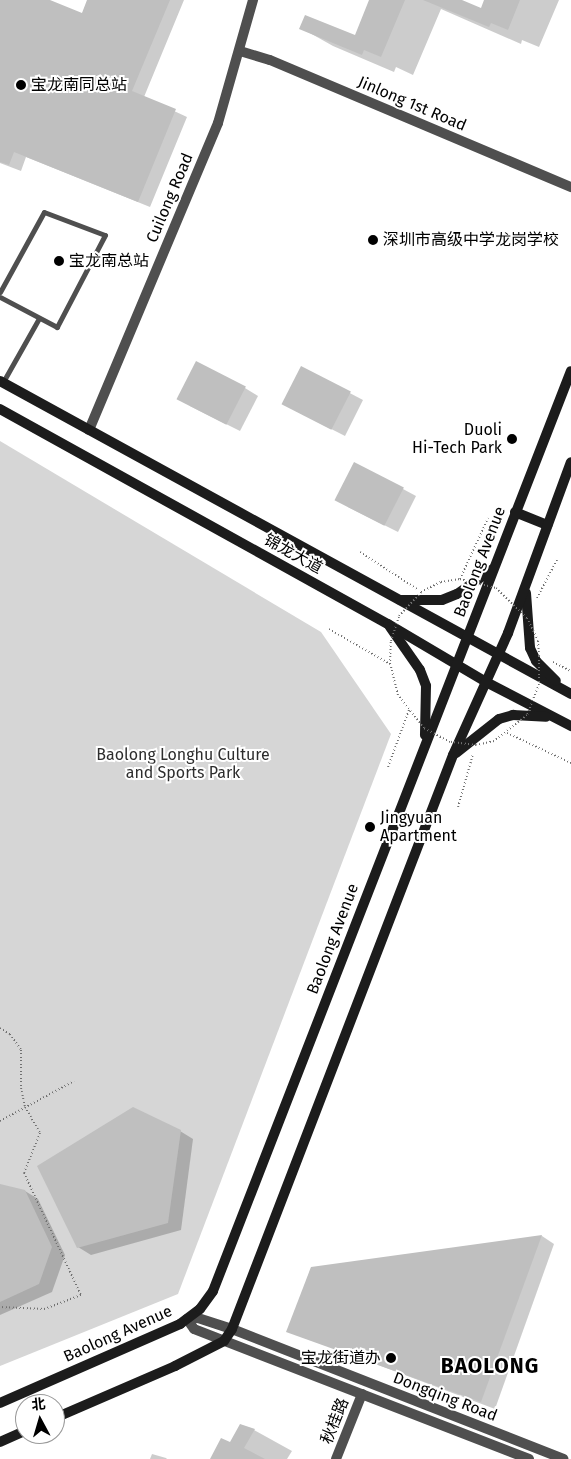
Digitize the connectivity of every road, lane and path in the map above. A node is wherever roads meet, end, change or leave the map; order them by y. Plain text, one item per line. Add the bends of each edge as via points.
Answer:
1 (252, 0) edge
2 (240, 51) junction
3 (571, 187) edge
4 (0, 292) edge
5 (0, 297) edge
6 (39, 318) junction
7 (571, 371) edge
8 (1, 382) edge
9 (0, 409) edge
10 (89, 430) junction
11 (571, 462) edge
12 (515, 512) junction
13 (488, 518) dead end
14 (548, 525) junction
15 (360, 552) dead end
16 (558, 558) dead end
17 (494, 568) junction
18 (460, 579) junction
19 (526, 585) junction
20 (420, 592) junction
21 (398, 600) junction
22 (536, 601) dead end
23 (532, 609) dead end
24 (527, 618) junction
25 (388, 624) junction
26 (329, 629) dead end
27 (467, 637) junction
28 (499, 653) junction
29 (539, 656) junction
30 (390, 664) junction
31 (456, 665) junction
32 (571, 671) edge
33 (486, 682) junction
34 (567, 692) edge
35 (409, 710) junction
36 (556, 718) junction
37 (571, 726) edge
38 (507, 733) junction
39 (424, 745) junction
40 (476, 745) junction
41 (453, 755) junction
42 (571, 763) edge
43 (388, 767) dead end
44 (458, 807) dead end
45 (0, 1028) edge
46 (74, 1081) dead end
47 (25, 1107) junction
48 (0, 1121) edge
49 (0, 1307) edge
50 (187, 1319) junction
51 (232, 1329) junction
52 (224, 1341) junction
53 (295, 1356) junction
54 (291, 1367) junction
55 (362, 1394) junction
56 (0, 1403) edge
57 (65, 1413) edge
58 (476, 1425) junction
59 (15, 1435) edge
60 (472, 1437) junction
61 (0, 1442) edge
62 (336, 1459) edge
63 (529, 1459) edge
64 (563, 1459) edge

1 - 2 street, Cuilong Road
2 - 3 street, Jinlong 1st Road via 270,60
2 - 10 street, Cuilong Road via 218,122
4 - 6 lane via 44,212 104,235 57,327
5 - 6 lane
6 - 8 lane
7 - 12 main road, Baolong Avenue
8 - 10 main road, 锦龙大道
9 - 25 main road, 锦龙大道
10 - 21 main road, 锦龙大道
11 - 14 main road
12 - 14 main road
12 - 17 main road, Baolong Avenue
13 - 18 path
14 - 19 main road
15 - 20 path
16 - 22 path
17 - 21 main road via 457,594 442,600
17 - 27 main road, Baolong Avenue
18 - 20 path, bridge via 441,582
18 - 24 path, bridge via 496,588
19 - 28 main road
19 - 34 main road via 530,648 536,660
20 - 30 path, bridge via 399,616 391,640
21 - 27 main road, 锦龙大道
23 - 24 path
24 - 29 path, bridge via 538,641
25 - 31 main road, 锦龙大道
25 - 39 main road via 420,670 426,686
26 - 30 path
27 - 28 main road, 锦龙大道
27 - 31 main road, Baolong Avenue
28 - 33 main road
28 - 34 main road, 锦龙大道
29 - 32 path
29 - 38 path, bridge via 539,684 527,715
30 - 35 path, bridge via 398,695
31 - 33 main road, 锦龙大道
31 - 39 main road, Baolong Avenue
33 - 36 main road, 锦龙大道
33 - 41 main road
35 - 40 path, bridge via 424,728 450,742
35 - 43 path
36 - 37 main road, 锦龙大道
36 - 41 main road via 512,715 499,719
38 - 40 path, bridge via 494,741
38 - 42 path
39 - 50 main road, Baolong Avenue via 233,1245 213,1291 200,1309
40 - 44 path
41 - 51 main road
45 - 47 path via 10,1034 21,1050 21,1088
46 - 47 path
47 - 48 path
47 - 49 path via 40,1133 24,1173 81,1295 45,1309
50 - 51 street, Dongqing Road via 198,1318
50 - 52 street, Dongqing Road via 194,1329
50 - 56 main road, Baolong Avenue
51 - 52 main road
51 - 53 street, Dongqing Road
52 - 54 street, Dongqing Road
52 - 57 main road
53 - 54 street
53 - 58 street, Dongqing Road
54 - 55 street, Dongqing Road
55 - 60 street, Dongqing Road
55 - 62 street, 秋桂路
58 - 60 street
58 - 64 street, Dongqing Road
59 - 61 main road
60 - 63 street, Dongqing Road

